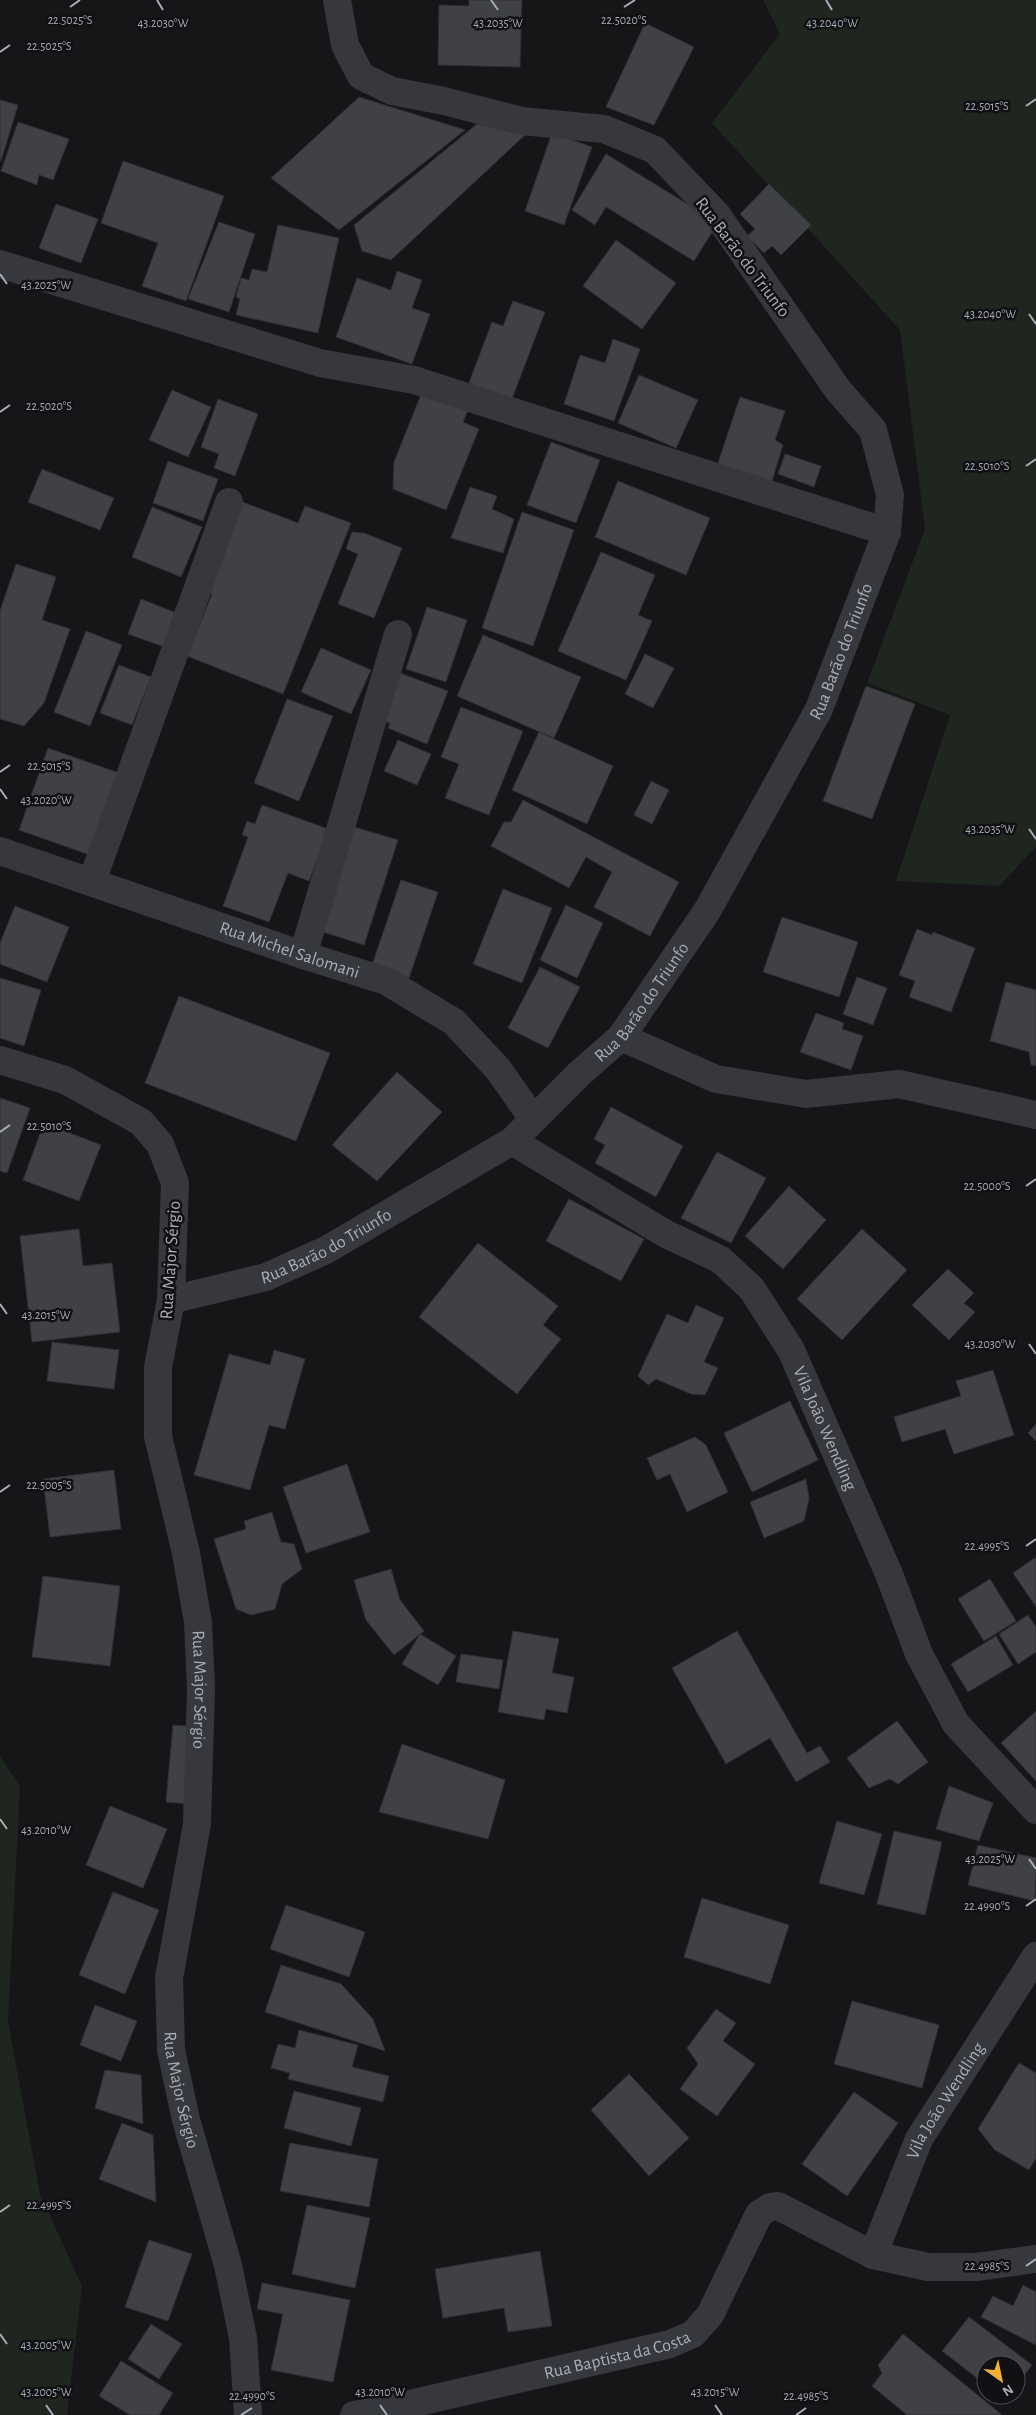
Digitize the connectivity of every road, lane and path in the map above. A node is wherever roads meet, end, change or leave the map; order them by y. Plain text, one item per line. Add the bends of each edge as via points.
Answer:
1 (337, 0) edge
2 (0, 264) edge
3 (229, 502) dead end
4 (887, 532) junction
5 (398, 634) dead end
6 (0, 851) edge
7 (92, 881) junction
8 (303, 955) junction
9 (621, 1038) junction
10 (0, 1060) edge
11 (1036, 1115) edge
12 (533, 1119) junction
13 (512, 1141) junction
14 (171, 1300) junction
15 (1036, 1810) edge
16 (1036, 1956) edge
17 (873, 2255) junction
18 (1036, 2259) edge
19 (248, 2415) edge
20 (354, 2415) edge

1 - 4 street, Rua Barão do Triunfo via 345,45 361,76 392,90 522,121 604,129 655,150 717,216 838,390 873,430 890,495
2 - 4 street via 320,363 414,380
3 - 7 street
4 - 9 street, Rua Barão do Triunfo via 819,709 706,911
5 - 8 street
6 - 7 street, Rua Michel Salomani
7 - 8 street, Rua Michel Salomani
8 - 12 street, Rua Michel Salomani via 386,981 454,1022 498,1069
9 - 11 street via 716,1079 806,1094 899,1084
9 - 12 street, Rua Barão do Triunfo
10 - 14 street, Rua Major Sérgio via 65,1080 141,1122 160,1144 175,1183
12 - 13 street, Rua Barão do Triunfo
13 - 14 street, Rua Barão do Triunfo via 326,1250 266,1277
13 - 15 street, Vila João Wendling via 666,1234 721,1260 752,1289 790,1350 889,1574 919,1654 956,1724
14 - 19 street, Rua Major Sérgio via 158,1368 158,1436 186,1553 198,1622 201,1688 197,1824 169,1978 171,2050 186,2120 228,2265 243,2338
16 - 17 street, Vila João Wendling via 919,2138
17 - 18 street, Rua Baptista da Costa via 928,2267 976,2267
17 - 20 street, Rua Baptista da Costa via 778,2206 770,2207 759,2214 710,2315 693,2334 670,2344

